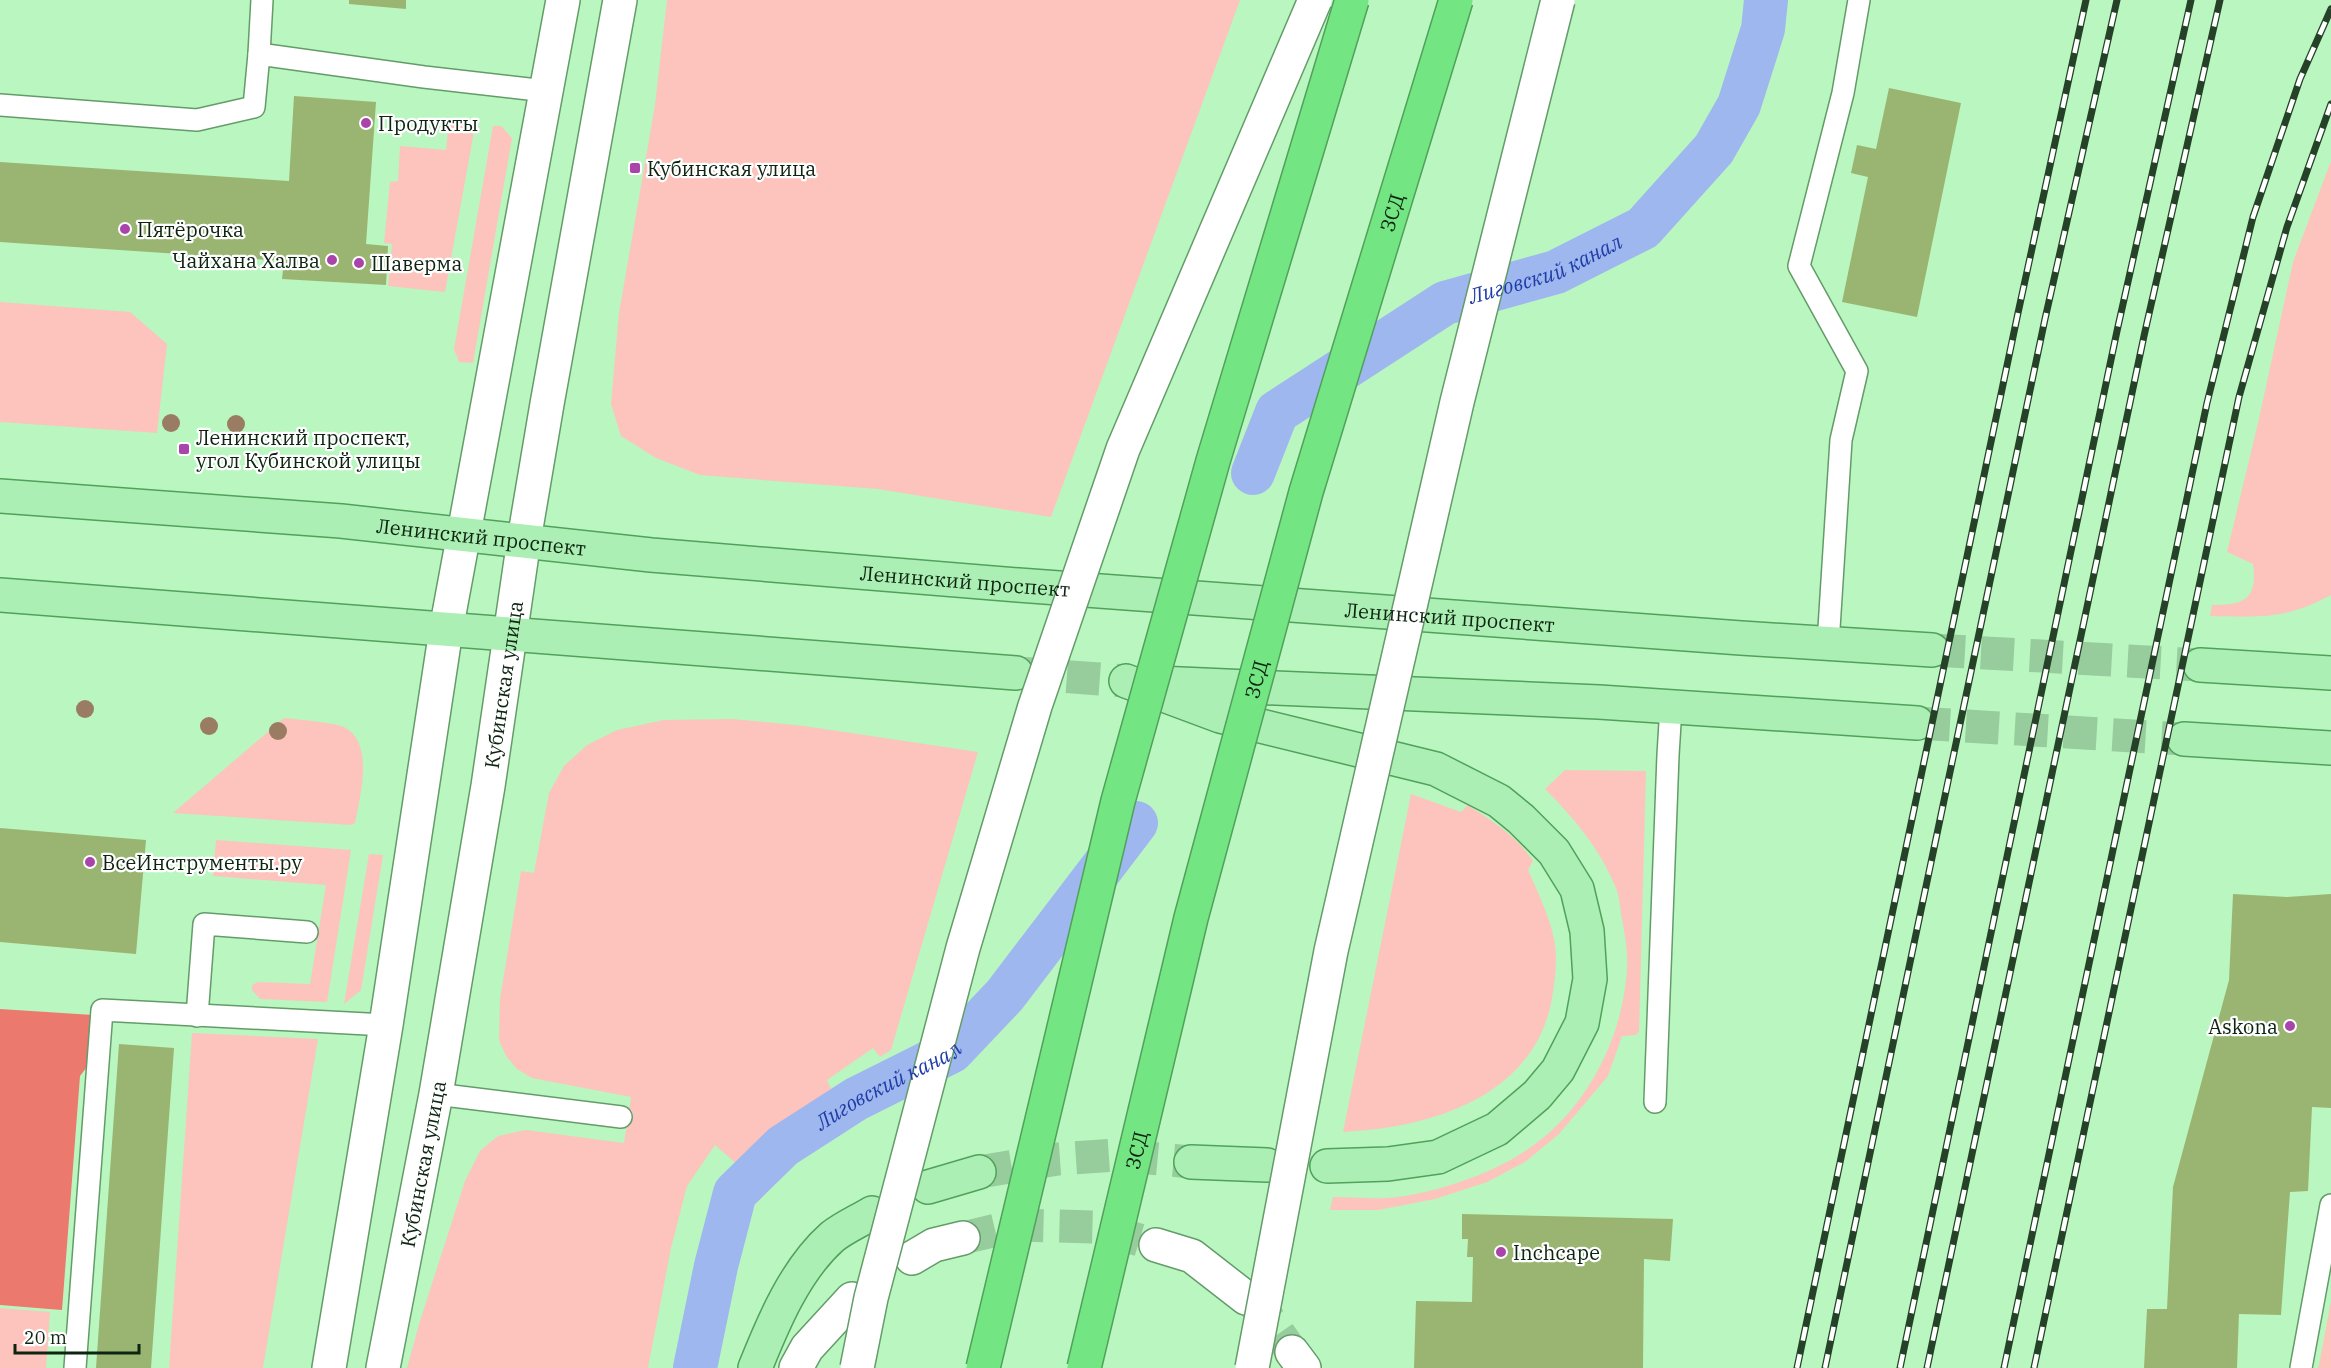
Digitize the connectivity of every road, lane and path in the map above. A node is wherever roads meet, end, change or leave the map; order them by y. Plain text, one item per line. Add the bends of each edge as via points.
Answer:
1 (262, 0) edge
2 (563, 0) edge
3 (620, 0) edge
4 (1315, 0) edge
5 (1352, 0) edge
6 (1456, 0) edge
7 (1558, 0) edge
8 (1859, 0) edge
9 (259, 54) junction
10 (546, 91) junction
11 (0, 105) edge
12 (0, 496) edge
13 (464, 534) junction
14 (524, 540) junction
15 (0, 595) edge
16 (447, 630) junction
17 (511, 634) junction
18 (1828, 644) junction
19 (1932, 650) tunnel mouth
20 (2200, 665) tunnel mouth
21 (1016, 673) tunnel mouth
22 (2331, 673) edge
23 (1671, 707) junction
24 (1917, 723) tunnel mouth
25 (2184, 739) tunnel mouth
26 (2331, 748) edge
27 (307, 932) dead end
28 (197, 1016) junction
29 (386, 1025) junction
30 (436, 1094) junction
31 (1655, 1102) dead end
32 (621, 1117) dead end
33 (1191, 1162) tunnel mouth
34 (1267, 1165) dead end
35 (1327, 1166) dead end
36 (979, 1172) tunnel mouth
37 (928, 1187) dead end
38 (2331, 1205) edge
39 (872, 1213) dead end
40 (963, 1238) tunnel mouth
41 (1156, 1245) tunnel mouth
42 (912, 1258) dead end
43 (1246, 1298) tunnel mouth
44 (852, 1299) dead end
45 (75, 1368) edge
46 (329, 1368) edge
47 (383, 1368) edge
48 (755, 1368) edge
49 (796, 1368) edge
50 (857, 1368) edge
51 (983, 1368) edge
52 (1084, 1368) edge
53 (1252, 1368) edge
54 (2301, 1368) edge

1 - 9 lane
2 - 10 main road
3 - 14 main road, Кубинская улица
4 - 50 main road, bridge via 1123,449 1035,706 963,948 871,1298
5 - 51 highway, bridge via 1213,461 1118,801
6 - 52 highway, ЗСД, bridge via 1306,492 1191,918
7 - 53 main road, bridge via 1457,402 1331,951
8 - 18 lane via 1843,93 1799,266 1857,371 1841,440
9 - 10 lane
9 - 11 lane via 254,108 196,120
10 - 13 main road
12 - 13 main road, Ленинский проспект
13 - 14 main road, Ленинский проспект
13 - 16 main road
14 - 17 main road, Кубинская улица
14 - 18 main road, Ленинский проспект via 651,555 1018,585
15 - 16 main road
16 - 17 main road
16 - 29 main road
17 - 21 main road
17 - 30 main road, Кубинская улица
18 - 19 main road, Ленинский проспект
20 - 22 main road
23 - 24 main road
23 - 31 lane
23 - 35 main road via 1126,681 1220,716 1436,769 1499,801 1521,819 1554,852 1577,890 1587,931 1590,979 1582,1023 1558,1070 1537,1095 1497,1129 1438,1157
25 - 26 main road
27 - 28 lane via 204,924
28 - 29 lane
28 - 45 lane via 102,1010
29 - 46 main road
30 - 32 lane
30 - 47 main road, Кубинская улица
33 - 34 main road
36 - 37 main road
38 - 54 lane
39 - 48 main road via 832,1237 800,1276 774,1321
40 - 42 main road via 934,1245
41 - 43 main road via 1192,1256
44 - 49 main road via 807,1348

